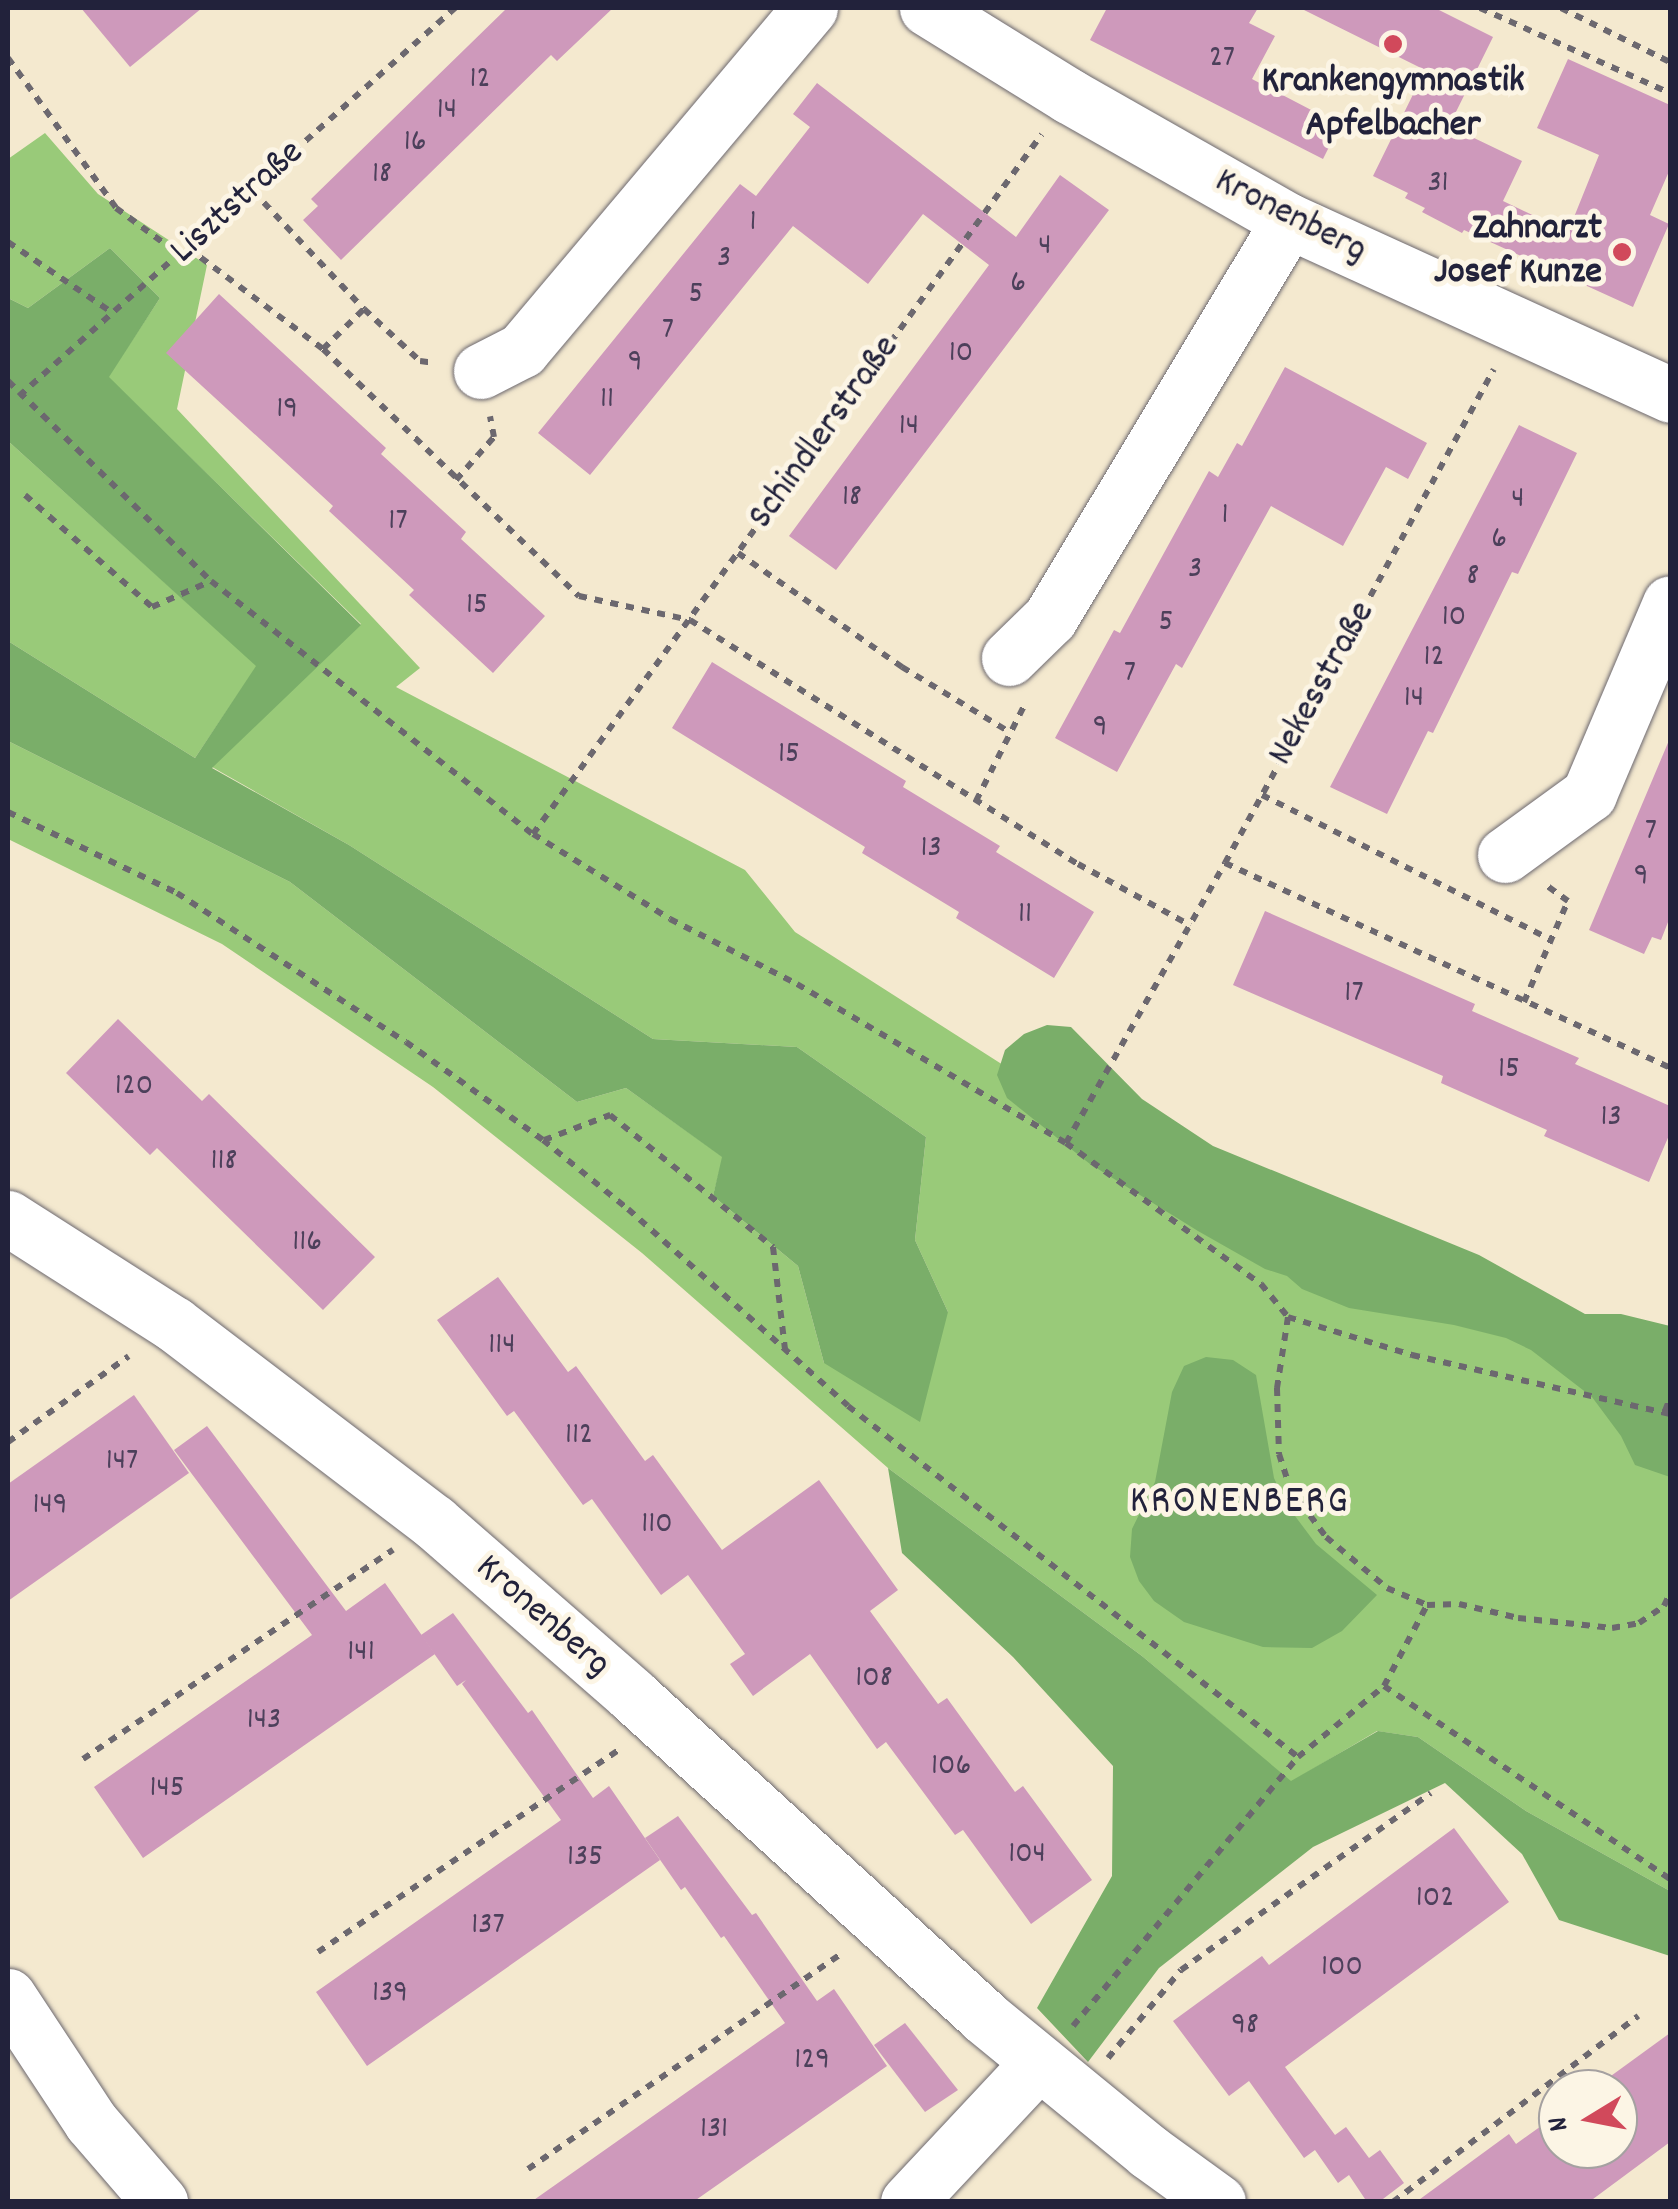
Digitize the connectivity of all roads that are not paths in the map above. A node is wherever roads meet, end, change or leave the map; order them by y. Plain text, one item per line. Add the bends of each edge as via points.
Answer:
1 (810, 8) edge
2 (927, 8) edge
3 (1290, 221) junction
4 (482, 371) road end
5 (1670, 395) edge
6 (1670, 603) edge
7 (1010, 658) road end
8 (1504, 855) road end
9 (8, 1218) edge
10 (8, 1996) edge
11 (1058, 2079) junction
12 (160, 2202) edge
13 (908, 2202) edge
14 (1218, 2202) edge

1 - 4 street via 522,350
2 - 3 street, Kronenberg
3 - 5 street, Kronenberg
3 - 7 street via 1050,618
6 - 8 street via 1589,794
9 - 11 street, Kronenberg via 174,1324 434,1522 632,1695 880,1927
10 - 12 street via 91,2122
11 - 13 street
11 - 14 street, Kronenberg

